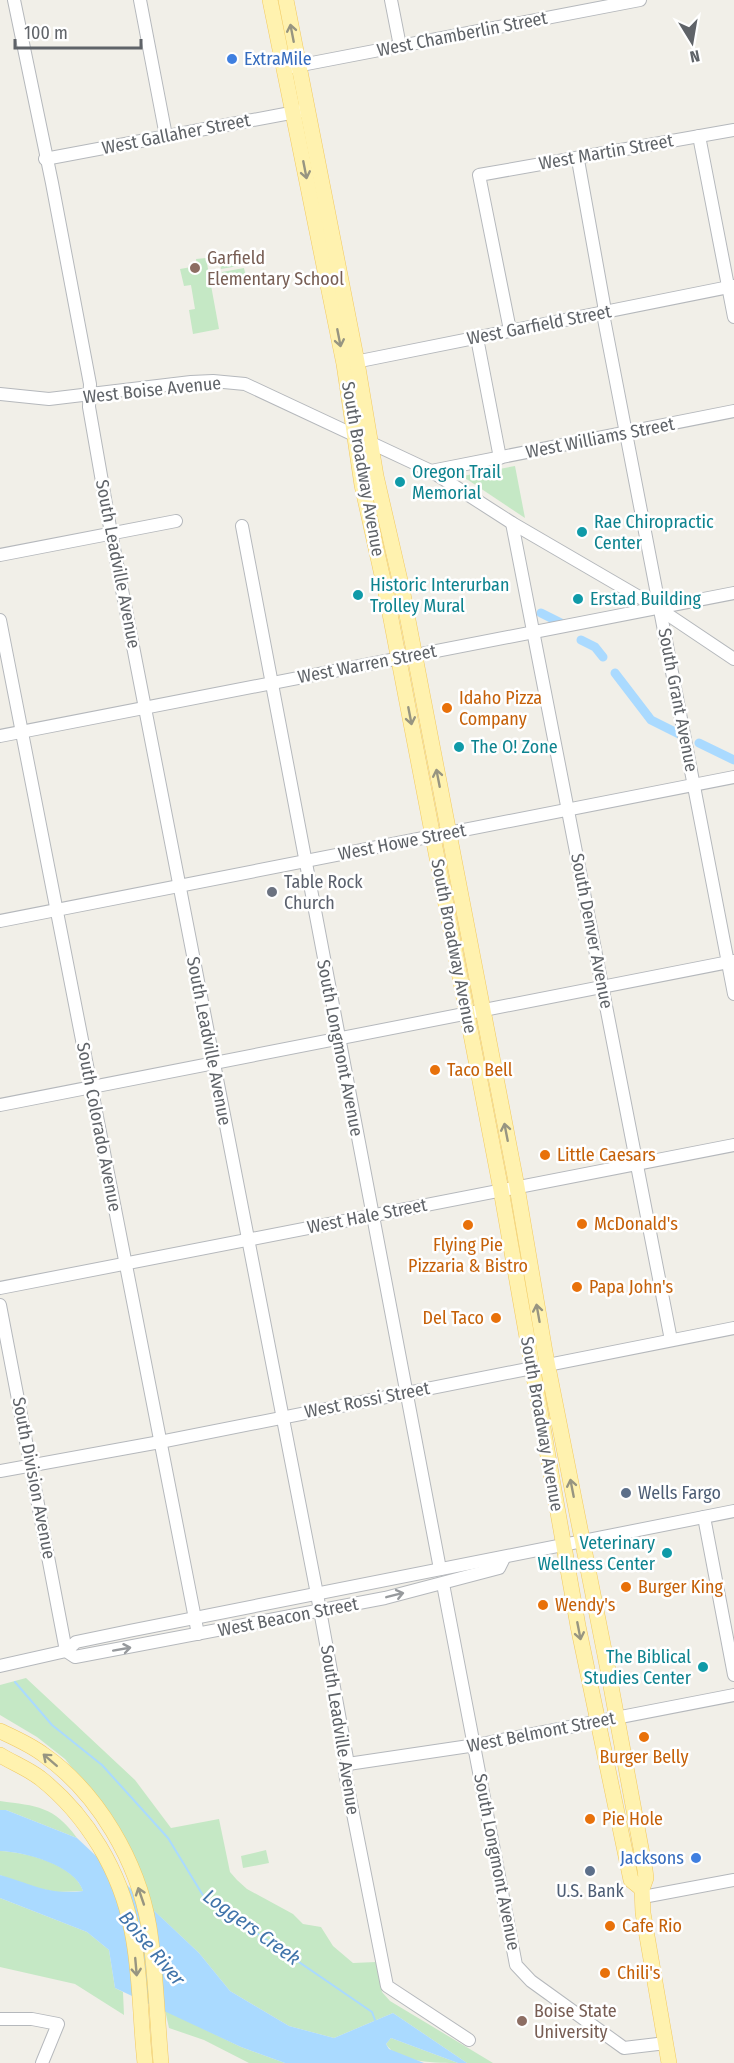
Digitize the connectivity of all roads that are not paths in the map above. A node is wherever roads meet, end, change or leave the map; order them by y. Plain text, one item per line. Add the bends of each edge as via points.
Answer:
1 (14, 0) edge
2 (140, 0) edge
3 (270, 0) edge
4 (286, 0) edge
5 (391, 0) edge
6 (640, 0) edge
7 (400, 46) junction
8 (291, 67) junction
9 (300, 111) junction
10 (734, 130) edge
11 (166, 136) junction
12 (699, 136) junction
13 (45, 159) junction
14 (578, 160) junction
15 (732, 286) edge
16 (604, 312) junction
17 (734, 317) edge
18 (510, 330) junction
19 (477, 338) junction
20 (350, 363) junction
21 (0, 394) edge
22 (90, 396) junction
23 (734, 411) edge
24 (627, 433) junction
25 (356, 435) junction
26 (372, 443) junction
27 (500, 458) junction
28 (431, 471) junction
29 (176, 521) dead end
30 (512, 523) junction
31 (243, 526) dead end
32 (111, 533) junction
33 (0, 555) edge
34 (734, 593) edge
35 (658, 608) junction
36 (0, 620) edge
37 (533, 632) junction
38 (407, 657) junction
39 (734, 659) edge
40 (271, 683) junction
41 (145, 708) junction
42 (22, 732) junction
43 (0, 736) edge
44 (734, 777) edge
45 (694, 786) junction
46 (568, 810) junction
47 (449, 833) junction
48 (433, 836) junction
49 (304, 862) junction
50 (179, 886) junction
51 (57, 910) junction
52 (0, 921) edge
53 (731, 961) edge
54 (602, 986) junction
55 (734, 994) edge
56 (482, 1010) junction
57 (467, 1013) junction
58 (338, 1038) junction
59 (213, 1063) junction
60 (91, 1087) junction
61 (0, 1105) edge
62 (734, 1144) edge
63 (637, 1164) junction
64 (517, 1187) junction
65 (501, 1190) junction
66 (372, 1215) junction
67 (247, 1240) junction
68 (126, 1264) junction
69 (0, 1288) edge
70 (0, 1305) edge
71 (734, 1328) edge
72 (671, 1340) junction
73 (539, 1365) junction
74 (406, 1392) junction
75 (281, 1416) junction
76 (160, 1442) junction
77 (32, 1465) junction
78 (0, 1471) edge
79 (734, 1511) edge
80 (704, 1517) junction
81 (583, 1541) junction
82 (563, 1545) junction
83 (504, 1558) junction
84 (440, 1569) junction
85 (443, 1584) junction
86 (317, 1594) junction
87 (320, 1610) junction
88 (195, 1618) junction
89 (198, 1634) junction
90 (66, 1651) junction
91 (0, 1666) edge
92 (734, 1676) edge
93 (734, 1695) edge
94 (616, 1718) junction
95 (598, 1721) junction
96 (0, 1731) edge
97 (476, 1745) junction
98 (0, 1755) edge
99 (348, 1764) junction
100 (734, 1880) edge
101 (642, 1893) junction
102 (0, 2019) edge
103 (469, 2040) dead end
104 (666, 2043) junction
105 (42, 2063) edge
106 (145, 2063) edge
107 (161, 2063) edge
108 (669, 2063) edge

1 - 13 street, South Leadville Avenue
2 - 11 street
3 - 8 main road, South Broadway Avenue
8 -> 4 main road, South Broadway Avenue
5 - 7 street
6 - 7 street, West Chamberlin Street
7 - 8 street, West Chamberlin Street
8 - 9 main road, South Broadway Avenue
9 - 11 street, West Gallaher Street
9 - 20 main road, South Broadway Avenue
10 - 12 street, West Martin Street
11 - 13 street, West Gallaher Street
12 - 14 street, West Martin Street
12 - 15 street
13 - 22 street, South Leadville Avenue
14 - 16 street, South Grant Avenue
14 - 18 street, West Martin Street via 568,158 479,175
15 - 16 street, West Garfield Street
15 - 17 street
16 - 18 street, West Garfield Street
16 - 24 street, South Grant Avenue
18 - 19 street, West Garfield Street
19 - 20 street, West Garfield Street
19 - 27 street
20 - 25 main road, South Broadway Avenue
20 - 26 main road, South Broadway Avenue
21 - 22 street, West Boise Avenue via 35,400
22 - 25 street, West Boise Avenue via 191,382 233,382 256,388 304,414
22 - 32 street, South Leadville Avenue
23 - 24 street, West Williams Street
24 - 27 street, West Williams Street
24 - 35 street, South Grant Avenue
25 - 26 street, West Boise Avenue
25 - 38 main road, South Broadway Avenue via 362,485
26 - 28 street, West Boise Avenue
26 - 38 main road, South Broadway Avenue
27 - 28 street, West Williams Street
28 - 30 street, West Boise Avenue
29 - 32 street
30 - 35 street, West Boise Avenue
30 - 37 street, South Denver Avenue
31 - 40 street, South Longmont Avenue
32 - 33 street
32 - 41 street, South Leadville Avenue
34 - 35 street, West Warren Street
35 - 37 street, West Warren Street
35 - 39 street, West Boise Avenue
35 - 45 street, South Grant Avenue via 666,630
36 - 42 street, South Colorado Avenue
37 - 38 street, West Warren Street
37 - 46 street, South Denver Avenue
38 - 40 street, West Warren Street
47 -> 38 main road, South Broadway Avenue
38 -> 48 main road, South Broadway Avenue
40 - 41 street, West Warren Street
40 - 49 street, South Longmont Avenue
41 - 42 street, West Warren Street
41 - 50 street, South Leadville Avenue
42 - 43 street, West Warren Street
42 - 51 street, South Colorado Avenue
44 - 45 street, West Howe Street
45 - 46 street, West Howe Street
45 - 53 street, South Grant Avenue
46 - 47 street, West Howe Street
46 - 54 street, South Denver Avenue
47 - 48 street, West Howe Street
47 - 56 main road, South Broadway Avenue
48 - 49 street, West Howe Street
48 - 57 main road, South Broadway Avenue
49 - 50 street, West Howe Street
49 - 58 street, South Longmont Avenue
50 - 51 street, West Howe Street
50 - 59 street, South Leadville Avenue
51 - 52 street, West Howe Street
51 - 60 street, South Colorado Avenue
53 - 54 street
53 - 55 street, South Grant Avenue
54 - 56 street
54 - 63 street, South Denver Avenue
56 - 57 street
64 -> 56 main road, South Broadway Avenue
57 - 58 street
57 - 65 main road, South Broadway Avenue
58 - 59 street
58 - 66 street, South Longmont Avenue
59 - 60 street
59 - 67 street, South Leadville Avenue
60 - 61 street
60 - 68 street, South Colorado Avenue
62 - 63 street, West Hale Street
63 - 64 street, West Hale Street
63 - 72 street, South Denver Avenue
64 - 65 street, West Hale Street
73 -> 64 main road, South Broadway Avenue
65 - 66 street, West Hale Street
65 - 73 main road, South Broadway Avenue
66 - 67 street, West Hale Street
66 - 74 street, South Longmont Avenue
67 - 68 street, West Hale Street
67 - 75 street, South Leadville Avenue
68 - 69 street, West Hale Street
68 - 76 street, South Colorado Avenue
70 - 77 street, South Division Avenue
71 - 72 street, West Rossi Street
72 - 73 street, West Rossi Street
73 - 74 street, West Rossi Street
81 -> 73 main road, South Broadway Avenue
73 - 82 main road, South Broadway Avenue
74 - 75 street, West Rossi Street
74 - 84 street, South Longmont Avenue
75 - 76 street, West Rossi Street
75 - 86 street, South Leadville Avenue
76 - 77 street, West Rossi Street
76 - 88 street, South Colorado Avenue
77 - 78 street, West Rossi Street
77 - 90 street, South Division Avenue
79 - 80 street, West Beacon Street
80 - 81 street, West Beacon Street
80 - 92 street
81 - 82 street, West Beacon Street
81 - 94 main road, South Broadway Avenue
82 - 83 street, West Beacon Street
82 -> 95 main road, South Broadway Avenue
83 - 84 street, West Beacon Street via 496,1556
83 - 85 street, West Beacon Street via 499,1568
84 - 86 street, West Beacon Street
87 -> 85 street, West Beacon Street
85 - 97 street, South Longmont Avenue
86 - 87 street, South Leadville Avenue
86 - 88 street, West Beacon Street
87 - 89 street, West Beacon Street
87 - 99 street, South Leadville Avenue
88 - 89 street, South Colorado Avenue
88 - 90 street, West Beacon Street via 76,1642
90 -> 89 street, West Beacon Street via 75,1658
90 - 91 street, West Beacon Street
93 - 94 street, West Belmont Street
94 - 95 street, West Belmont Street
94 - 101 main road, South Broadway Avenue via 645,1870
95 - 97 street, West Belmont Street
95 - 101 main road, South Broadway Avenue via 632,1880
107 -> 96 main road via 148,1927 143,1901 119,1842 91,1800 45,1755
97 - 99 street, West Belmont Street
97 - 104 street, South Longmont Avenue via 516,1965 531,1981 624,2048
98 -> 106 main road via 39,1777 79,1816 105,1856 128,1911 133,1934
99 - 103 street, South Leadville Avenue via 345,1773 387,1986
100 - 101 street
101 - 104 main road, South Broadway Avenue
102 - 105 street via 58,2024
104 - 108 main road, South Broadway Avenue

